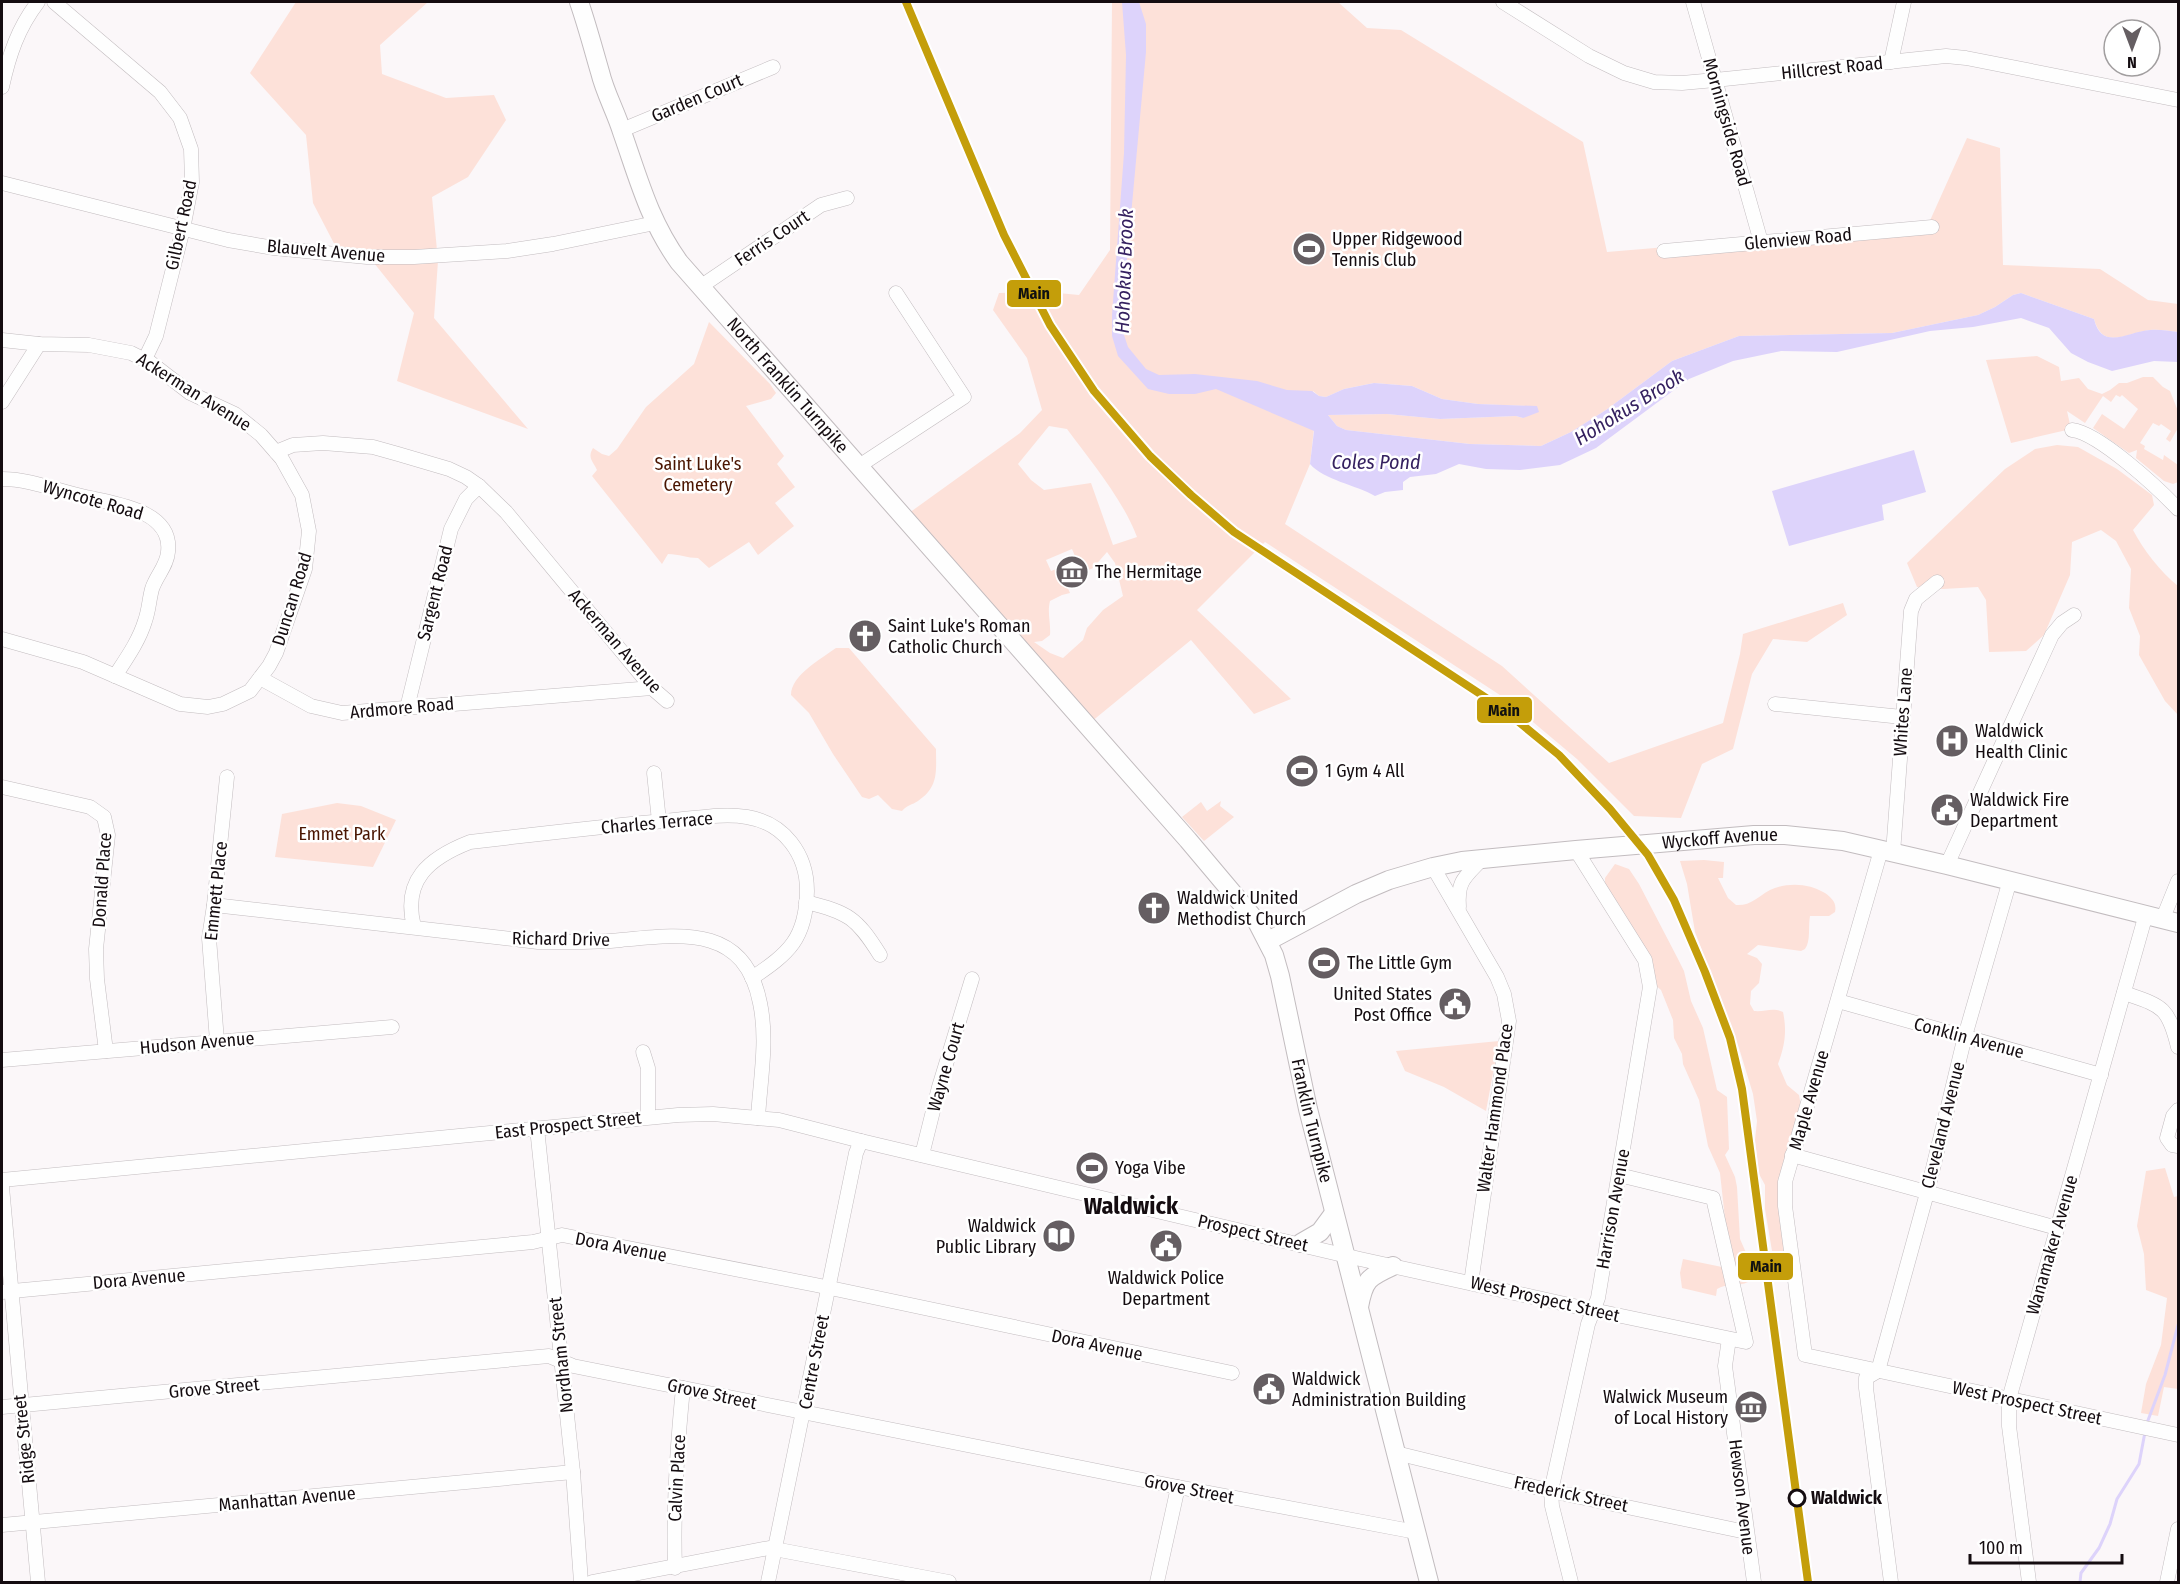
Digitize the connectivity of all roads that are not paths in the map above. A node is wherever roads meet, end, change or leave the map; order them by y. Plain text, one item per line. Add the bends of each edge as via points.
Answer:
1 (38, 2) edge
2 (54, 2) edge
3 (579, 2) edge
4 (1503, 2) edge
5 (1693, 2) edge
6 (1904, 2) edge
7 (1891, 62) junction
8 (773, 67) dead end
9 (1715, 80) junction
10 (2, 87) edge
11 (2178, 100) edge
12 (622, 130) junction
13 (2, 183) edge
14 (847, 198) dead end
15 (655, 223) junction
16 (1932, 227) dead end
17 (183, 229) junction
18 (1761, 242) junction
19 (1664, 251) dead end
20 (700, 287) junction
21 (896, 293) dead end
22 (2, 340) edge
23 (39, 344) junction
24 (145, 359) junction
25 (2, 402) edge
26 (2072, 430) dead end
27 (276, 452) junction
28 (859, 466) junction
29 (2, 479) edge
30 (479, 486) junction
31 (2177, 503) edge
32 (1937, 582) dead end
33 (2074, 615) dead end
34 (2, 639) edge
35 (115, 676) junction
36 (260, 678) junction
37 (652, 688) junction
38 (667, 701) dead end
39 (1775, 704) dead end
40 (407, 708) junction
41 (1902, 717) junction
42 (1081, 718) joint
43 (654, 773) dead end
44 (227, 777) dead end
45 (2, 787) edge
46 (659, 822) junction
47 (1585, 849) junction
48 (1887, 851) junction
49 (1481, 860) junction
50 (1947, 865) junction
51 (1433, 867) junction
52 (2010, 880) junction
53 (2178, 881) edge
54 (806, 902) junction
55 (214, 905) junction
56 (1459, 909) junction
57 (2162, 918) edge
58 (414, 927) junction
59 (1268, 941) junction
60 (880, 955) dead end
61 (752, 978) junction
62 (972, 979) dead end
63 (2124, 993) junction
64 (1838, 1001) junction
65 (392, 1027) dead end
66 (1965, 1036) junction
67 (218, 1041) junction
68 (2178, 1047) edge
69 (106, 1051) junction
70 (643, 1052) dead end
71 (2, 1060) edge
72 (2101, 1074) junction
73 (2178, 1110) edge
74 (648, 1117) junction
75 (758, 1118) junction
76 (537, 1128) junction
77 (861, 1141) junction
78 (2178, 1146) edge
79 (922, 1155) junction
80 (1792, 1155) junction
81 (1619, 1175) junction
82 (2, 1180) edge
83 (2, 1187) edge
84 (1927, 1193) junction
85 (1127, 1203) joint
86 (1334, 1213) junction
87 (2057, 1228) junction
88 (549, 1238) junction
89 (1301, 1244) junction
90 (1344, 1255) junction
91 (1394, 1266) junction
92 (1471, 1283) junction
93 (828, 1288) junction
94 (6, 1291) edge
95 (1358, 1309) junction
96 (1594, 1311) junction
97 (1729, 1339) junction
98 (1805, 1356) joint
99 (562, 1362) junction
100 (1878, 1371) junction
101 (1232, 1372) dead end
102 (684, 1389) junction
103 (2009, 1399) junction
104 (20, 1406) junction
105 (2, 1407) edge
106 (804, 1412) junction
107 (2178, 1435) edge
108 (1396, 1453) junction
109 (573, 1472) junction
110 (1178, 1487) junction
111 (1551, 1491) junction
112 (32, 1522) junction
113 (2, 1525) edge
114 (2178, 1529) edge
115 (1416, 1532) junction
116 (1746, 1532) junction
117 (776, 1549) junction
118 (675, 1568) junction
119 (38, 1582) edge
120 (581, 1582) edge
121 (592, 1582) edge
122 (768, 1582) edge
123 (950, 1582) edge
124 (1157, 1582) edge
125 (1429, 1582) edge
126 (1571, 1582) edge
127 (1754, 1582) edge
128 (1891, 1582) edge
129 (2029, 1582) edge
130 (2167, 1582) edge

1 - 10 street via 10,50
2 - 17 street, Gilbert Road via 160,92 180,118 193,165
3 - 12 main road, North Franklin Turnpike
4 - 9 street, Hillcrest Road via 1589,56 1624,73 1654,82
5 - 9 street, Morningside Road
6 - 7 street
7 - 9 street, Hillcrest Road
7 - 11 street, Hillcrest Road via 1946,56 1965,58
8 - 12 street, Garden Court
9 - 18 street, Morningside Road
12 - 15 main road, North Franklin Turnpike
13 - 17 street, Blauvelt Avenue
14 - 20 street, Ferris Court via 821,205
15 - 17 street, Blauvelt Avenue via 518,249 414,257 321,254
15 - 20 main road, North Franklin Turnpike
16 - 18 street, Glenview Road
17 - 24 street, Gilbert Road via 156,336
18 - 19 street, Glenview Road
20 - 28 main road, North Franklin Turnpike
21 - 28 street via 964,397
22 - 23 street, Ackerman Avenue
23 - 24 street, Ackerman Avenue via 119,349
23 - 25 street
24 - 27 street, Ackerman Avenue via 190,393 235,414
26 - 31 street via 2082,431 2104,446
27 - 30 street, Ackerman Avenue via 293,445 323,443 374,447 449,469
27 - 36 street, Duncan Road via 302,495 309,550 276,653
28 - 42 main road, North Franklin Turnpike
29 - 35 street, Wyncote Road via 31,482 147,514 166,533 168,553 152,590 139,639
30 - 37 street, Ackerman Avenue via 506,512
30 - 40 street, Sargent Road via 466,499 451,529
32 - 41 street, Whites Lane via 1916,599 1911,610
33 - 50 street via 2052,635
34 - 35 street
35 - 36 street via 180,704 208,707 237,699
36 - 40 street, Ardmore Road via 325,711 342,714
37 - 38 street, Ackerman Avenue
37 - 40 street, Ardmore Road
39 - 41 street
41 - 48 street, Whites Lane
42 - 59 main road, Franklin Turnpike via 1257,922
43 - 46 street
44 - 55 street, Emmett Place
45 - 69 street, Donald Place via 90,807 108,826 96,949
46 - 54 street, Charles Terrace via 747,817 776,828 801,857
46 - 58 street, Charles Terrace via 470,842 454,848 430,865 414,889 410,905
47 - 48 main road, Wyckoff Avenue via 1785,835 1843,841
47 - 49 main road, Wyckoff Avenue
47 - 81 street, Harrison Avenue via 1648,972 1648,1000
48 - 50 main road, Wyckoff Avenue
48 - 64 street, Maple Avenue
49 - 51 main road, Wyckoff Avenue
49 - 56 street via 1460,885
50 - 52 main road, Wyckoff Avenue
51 - 56 street, Walter Hammond Place
51 - 59 main road, Wyckoff Avenue via 1356,894
52 - 57 main road, Wyckoff Avenue
52 - 66 street, Cleveland Avenue
53 - 57 street, Wanamaker Avenue
54 - 60 street via 845,913 867,934
54 - 61 street, Charles Terrace via 802,924 788,951
55 - 58 street, Richard Drive
55 - 67 street, Emmett Place via 209,938
56 - 92 street, Walter Hammond Place via 1501,986 1509,1021
57 - 63 street, Wanamaker Avenue
58 - 61 street, Richard Drive via 538,942 666,935 699,937 729,950
59 - 86 main road, Franklin Turnpike via 1280,976
61 - 75 street, Richard Drive via 763,1026
62 - 79 street, Wayne Court
63 - 68 street via 2158,1005 2166,1012
63 - 72 street, Wanamaker Avenue
64 - 66 street, Conklin Avenue
64 - 80 street, Maple Avenue
65 - 67 street, Hudson Avenue
66 - 72 street, Conklin Avenue
66 - 84 street, Cleveland Avenue
67 - 69 street, Hudson Avenue
69 - 71 street, Hudson Avenue
70 - 74 street via 648,1068
72 - 87 street, Wanamaker Avenue
73 - 78 street via 2167,1138
74 - 75 street, East Prospect Street via 713,1114
74 - 76 street, East Prospect Street
75 - 77 street, East Prospect Street
76 - 82 street, East Prospect Street
76 - 88 street, Nordham Street
77 - 79 street, East Prospect Street
77 - 93 street, Centre Street
79 - 85 street, East Prospect Street
80 - 84 street
80 - 98 street, Maple Avenue via 1784,1194
81 - 96 street, Harrison Avenue
81 - 97 street, West Prospect Street via 1713,1198 1746,1342
83 - 94 street, Ridge Street
84 - 87 street
84 - 100 street, Cleveland Avenue
85 - 89 street, Prospect Street
86 - 89 main road via 1320,1232
86 - 90 main road, Franklin Turnpike
87 - 103 street, Wanamaker Avenue
88 - 93 street, Dora Avenue via 562,1235
88 - 94 street, Dora Avenue
88 - 99 street, Nordham Street
89 - 90 street, Prospect Street
90 - 91 street, West Prospect Street
90 - 95 main road, Franklin Turnpike
91 - 92 street, West Prospect Street
91 - 95 main road via 1364,1284
92 - 96 street, West Prospect Street
93 - 101 street, Dora Avenue
93 - 106 street, Centre Street
94 - 104 street, Ridge Street
95 - 108 main road, Franklin Turnpike
96 - 97 street, West Prospect Street
96 - 111 street, Harrison Avenue
97 - 116 street, Hewson Avenue via 1725,1366
98 - 100 street, West Prospect Street
99 - 102 street, Grove Street
99 - 104 street, Grove Street via 549,1356
99 - 109 street, Nordham Street
100 - 103 street, West Prospect Street
100 - 128 street, Cleveland Avenue via 1866,1378 1866,1388
102 - 106 street, Grove Street
102 - 118 street, Calvin Place via 674,1513
103 - 107 street, West Prospect Street
103 - 129 street, Wanamaker Avenue
104 - 105 street, Grove Street
104 - 112 street, Ridge Street
106 - 110 street, Grove Street
106 - 117 street, Centre Street
108 - 111 street, Frederick Street
108 - 115 main road, Franklin Turnpike
109 - 112 street, Manhattan Avenue
109 - 120 street, Nordham Street
110 - 115 street, Grove Street
110 - 124 street
111 - 116 street, Frederick Street
111 - 126 street, Harrison Avenue
112 - 113 street, Manhattan Avenue
112 - 119 street, Ridge Street
114 - 130 street
115 - 125 main road, Franklin Turnpike
116 - 127 street, Hewson Avenue
117 - 118 street
117 - 122 street, Centre Street
117 - 123 street
118 - 121 street

